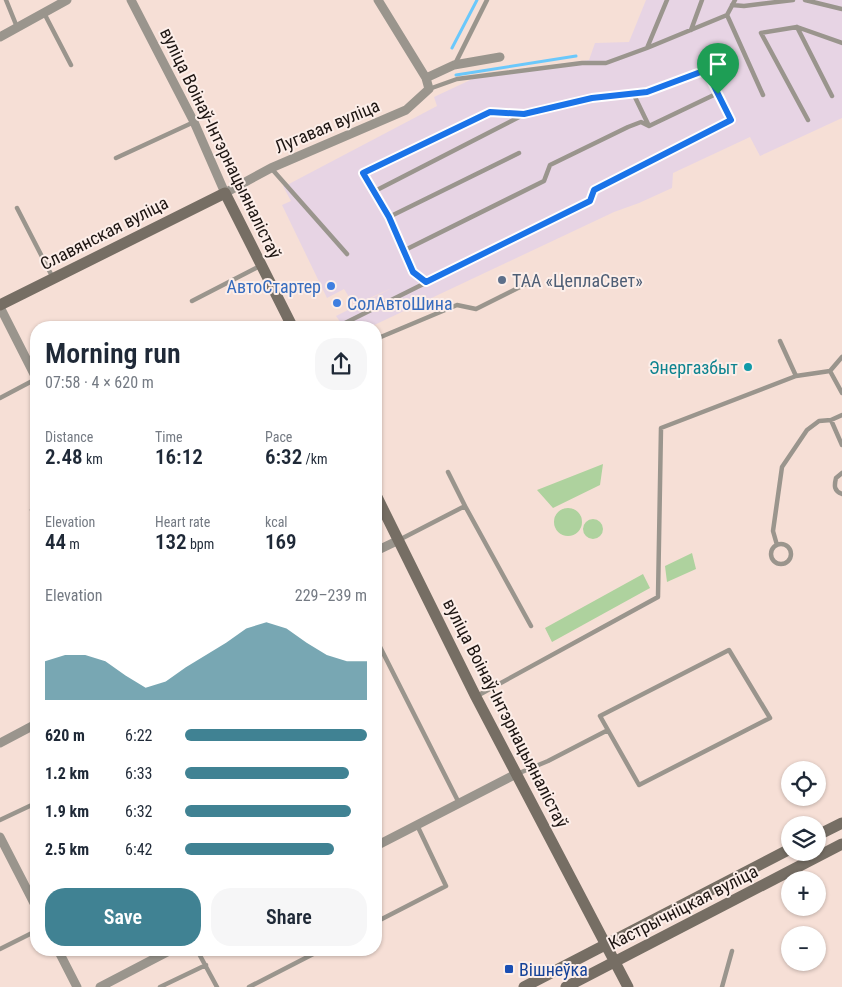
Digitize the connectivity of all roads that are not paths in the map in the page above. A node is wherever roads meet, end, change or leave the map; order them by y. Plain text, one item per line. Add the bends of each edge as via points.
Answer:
1 (6, 0) edge
2 (67, 0) edge
3 (131, 0) edge
4 (378, 0) edge
5 (487, 0) edge
6 (667, 0) edge
7 (702, 0) edge
8 (793, 0) edge
9 (805, 0) edge
10 (769, 1) edge
11 (734, 3) edge
12 (842, 9) edge
13 (44, 13) junction
14 (727, 15) junction
15 (17, 27) junction
16 (797, 27) junction
17 (691, 30) junction
18 (0, 37) edge
19 (842, 43) edge
20 (647, 48) junction
21 (500, 57) dead end
22 (71, 65) dead end
23 (454, 65) junction
24 (426, 78) junction
25 (429, 89) junction
26 (633, 93) junction
27 (718, 94) junction
28 (763, 95) dead end
29 (832, 96) dead end
30 (524, 114) junction
31 (808, 120) dead end
32 (194, 122) junction
33 (649, 126) junction
34 (519, 153) dead end
35 (116, 158) dead end
36 (271, 168) junction
37 (375, 191) junction
38 (224, 193) junction
39 (17, 208) dead end
40 (389, 217) junction
41 (405, 250) junction
42 (347, 254) dead end
43 (261, 266) junction
44 (53, 278) junction
45 (426, 282) junction
46 (530, 282) dead end
47 (192, 301) dead end
48 (0, 306) edge
49 (289, 321) edge
50 (349, 321) edge
51 (382, 336) edge
52 (780, 341) dead end
53 (842, 356) edge
54 (30, 367) edge
55 (830, 371) junction
56 (796, 376) junction
57 (30, 382) edge
58 (842, 393) edge
59 (0, 398) edge
60 (842, 415) edge
61 (831, 420) junction
62 (842, 446) edge
63 (448, 472) dead end
64 (842, 474) edge
65 (842, 494) edge
66 (465, 506) junction
67 (382, 507) edge
68 (399, 540) junction
69 (778, 545) junction
70 (382, 549) edge
71 (531, 626) dead end
72 (382, 651) edge
73 (476, 696) junction
74 (30, 727) edge
75 (608, 730) junction
76 (0, 743) edge
77 (516, 774) junction
78 (459, 803) junction
79 (30, 806) edge
80 (0, 820) edge
81 (842, 822) edge
82 (417, 825) junction
83 (826, 831) edge
84 (0, 837) edge
85 (382, 843) edge
86 (842, 844) edge
87 (781, 854) edge
88 (30, 895) edge
89 (382, 919) edge
90 (30, 934) edge
91 (606, 945) junction
92 (0, 949) edge
93 (732, 951) dead end
94 (61, 956) edge
95 (159, 956) edge
96 (201, 956) edge
97 (309, 956) edge
98 (615, 962) junction
99 (206, 965) junction
100 (78, 987) edge
101 (100, 987) edge
102 (160, 987) edge
103 (217, 987) edge
104 (249, 987) edge
105 (524, 987) edge
106 (566, 987) edge
107 (628, 987) edge
108 (722, 987) edge

1 - 15 lane
2 - 13 street
3 - 32 street, вуліца Воінаў-Інтэрнацыяналістаў
4 - 24 street
5 - 23 lane
6 - 20 lane
7 - 17 lane
8 - 10 lane
9 - 12 lane
10 - 11 lane via 744,6
11 - 14 lane
13 - 15 street
13 - 22 lane
14 - 17 lane
14 - 28 lane
15 - 18 street
16 - 19 lane
16 - 29 lane
16 - 31 lane via 761,33
17 - 20 lane
20 - 25 lane via 606,63 582,63 457,79
21 - 23 street
23 - 24 street
24 - 25 street
25 - 36 street, Лугавая вуліца via 406,110
26 - 27 lane via 647,92 706,70
26 - 30 lane via 592,98
26 - 33 lane
27 - 33 lane
27 - 45 lane via 731,120 594,190 590,201
30 - 37 lane
30 - 37 lane via 490,112 363,173
32 - 35 lane
32 - 38 street, вуліца Воінаў-Інтэрнацыяналістаў
33 - 41 lane via 641,122 628,127 550,166 544,180
34 - 40 lane
36 - 38 street, Лугавая вуліца
36 - 42 lane
37 - 40 lane
38 - 43 street, вуліца Воінаў-Інтэрнацыяналістаў
38 - 44 street, Славянская вуліца
39 - 44 lane
40 - 41 lane
41 - 45 lane via 413,272
43 - 47 lane
43 - 49 street, вуліца Воінаў-Інтэрнацыяналістаў
44 - 48 street, Славянская вуліца
45 - 50 lane
46 - 51 lane via 476,309 457,305
48 - 54 street
52 - 56 lane
53 - 55 lane
55 - 56 lane
55 - 58 lane
56 - 73 lane via 662,428 658,597
57 - 59 lane
60 - 61 lane
61 - 62 lane
61 - 69 lane via 819,421 807,430 782,467 773,531
63 - 66 lane
64 - 65 lane via 836,478 834,486
66 - 68 lane
66 - 71 lane
67 - 68 street, вуліца Воінаў-Інтэрнацыяналістаў
68 - 70 street
68 - 73 street, вуліца Воінаў-Інтэрнацыяналістаў
69 - 69 lane via 772,552 773,560 785,564 791,557 790,548
72 - 78 lane
73 - 77 street, вуліца Воінаў-Інтэрнацыяналістаў
74 - 76 street
75 - 75 lane via 639,785 770,718 729,650 600,716
75 - 77 lane
77 - 78 street
77 - 91 street, вуліца Воінаў-Інтэрнацыяналістаў
78 - 82 street
79 - 80 lane
81 - 83 street
82 - 85 street
82 - 89 lane via 446,886
84 - 88 street
86 - 98 street, Кастрычніцкая вуліца
87 - 91 street, Кастрычніцкая вуліца
90 - 92 lane
91 - 98 street, вуліца Воінаў-Інтэрнацыяналістаў
91 - 105 street, Кастрычніцкая вуліца
93 - 108 lane
94 - 100 street
95 - 101 street
96 - 99 lane
97 - 104 lane
98 - 106 street, Кастрычніцкая вуліца
98 - 107 street, вуліца Воінаў-Інтэрнацыяналістаў
99 - 102 lane
99 - 103 lane

